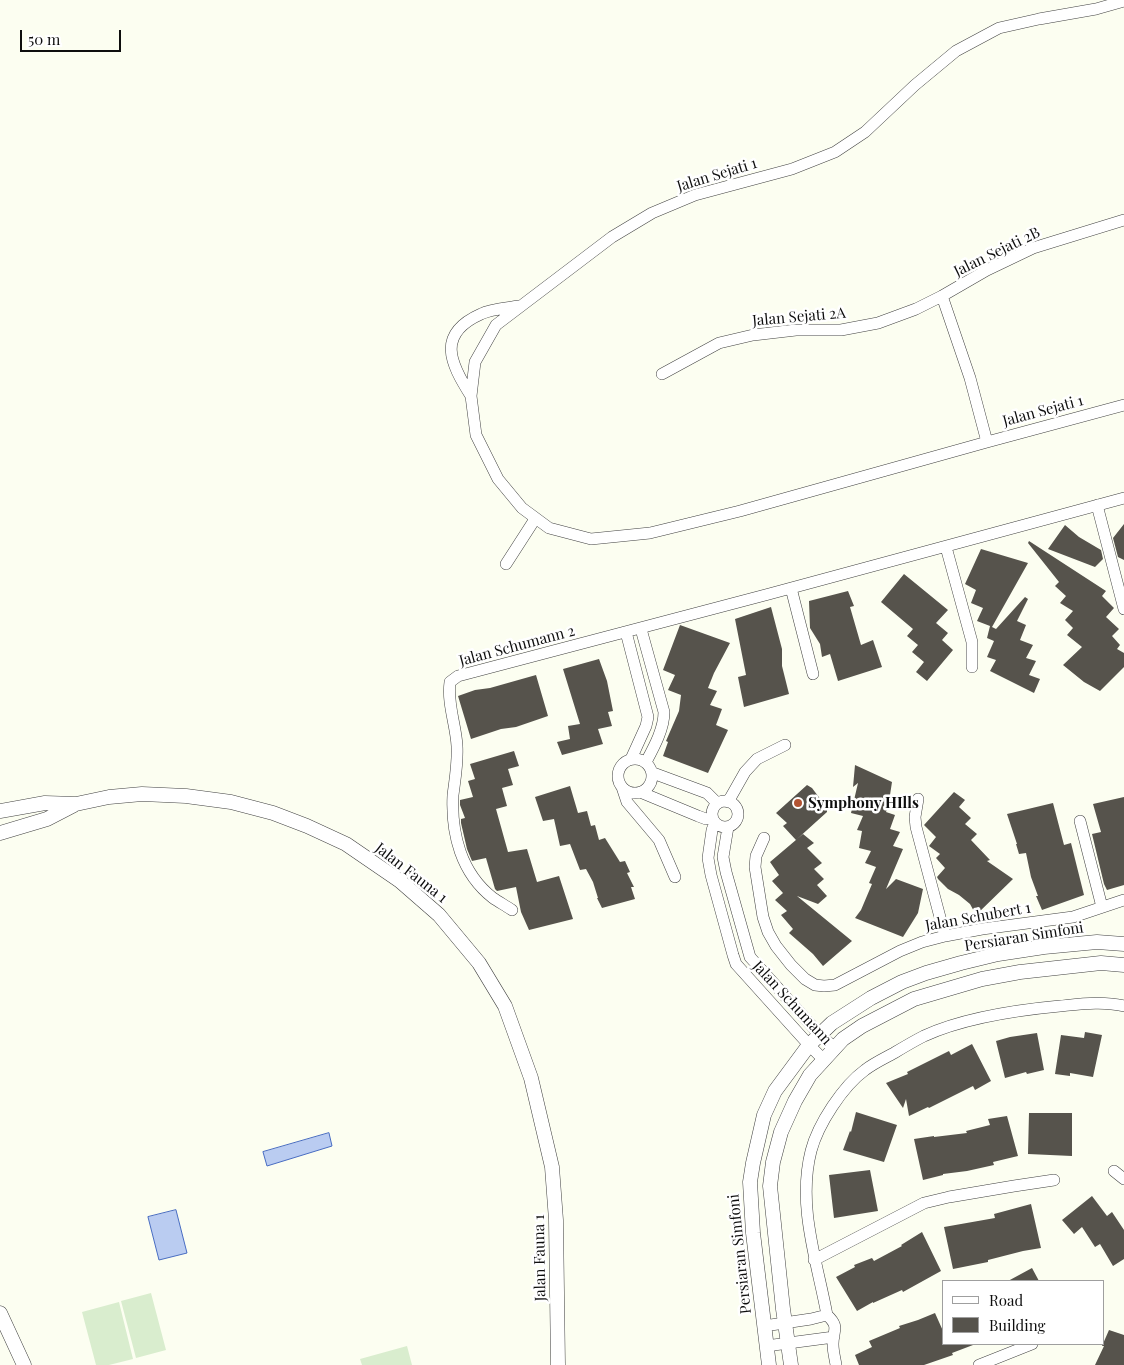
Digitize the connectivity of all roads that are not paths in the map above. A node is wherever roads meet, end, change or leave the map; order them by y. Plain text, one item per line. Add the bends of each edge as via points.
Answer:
1 (1124, 1) edge
2 (1124, 220) edge
3 (942, 296) junction
4 (522, 305) junction
5 (662, 374) dead end
6 (471, 396) junction
7 (1124, 405) edge
8 (987, 442) junction
9 (1124, 498) edge
10 (1097, 506) junction
11 (535, 518) junction
12 (946, 546) junction
13 (506, 564) dead end
14 (791, 588) junction
15 (1124, 609) edge
16 (634, 630) junction
17 (972, 667) dead end
18 (813, 674) dead end
19 (664, 712) junction
20 (648, 717) junction
21 (784, 745) dead end
22 (631, 759) junction
23 (646, 762) junction
24 (653, 773) junction
25 (622, 787) junction
26 (640, 792) junction
27 (918, 799) dead end
28 (723, 802) junction
29 (76, 804) junction
30 (0, 811) edge
31 (713, 821) junction
32 (1080, 821) dead end
33 (728, 827) junction
34 (0, 833) edge
35 (764, 838) dead end
36 (675, 877) dead end
37 (1124, 900) edge
38 (1102, 908) junction
39 (512, 910) dead end
40 (945, 936) junction
41 (1124, 944) edge
42 (1124, 965) edge
43 (1124, 1006) edge
44 (820, 1035) junction
45 (808, 1045) junction
46 (835, 1048) junction
47 (824, 1060) junction
48 (1114, 1171) dead end
49 (1124, 1179) edge
50 (1054, 1180) dead end
51 (814, 1260) junction
52 (0, 1313) edge
53 (827, 1315) junction
54 (785, 1324) junction
55 (764, 1326) junction
56 (834, 1337) junction
57 (788, 1344) junction
58 (1029, 1345) edge
59 (766, 1346) junction
60 (24, 1365) edge
61 (558, 1365) edge
62 (769, 1365) edge
63 (791, 1365) edge
64 (836, 1365) edge
65 (978, 1365) edge

1 - 4 street, Jalan Sejati 1 via 999,28 956,51 865,132 835,152 792,169 695,195 652,213 612,238
2 - 3 street, Jalan Sejati 2B via 1033,248
3 - 5 street, Jalan Sejati 2A via 878,323 841,330 796,330 753,335 719,343
3 - 8 street via 970,378
4 - 6 street, Jalan Sejati 1 via 496,324 475,362
4 - 6 street via 482,313 460,327 451,343 451,358
6 - 11 street, Jalan Sejati 1 via 476,435 498,479 522,508
7 - 8 street, Jalan Sejati 1
8 - 11 street, Jalan Sejati 1 via 650,533 591,539 549,528
9 - 10 street
10 - 12 street
10 - 15 street
11 - 13 street
12 - 14 street
12 - 17 street via 972,642
14 - 16 street
14 - 18 street
16 - 19 street
16 - 20 street
16 - 39 street, Jalan Schumann 2 via 458,676 450,682 457,744 453,804 456,838 472,877 493,898
19 - 20 street
19 - 23 street via 662,728
20 - 22 street
21 - 28 street, Jalan Schumann via 758,759
22 - 23 street
22 - 25 street via 623,763 618,774
23 - 24 street
24 - 26 street via 648,788
24 - 28 street
25 - 26 street via 629,792
25 - 36 street via 627,802 659,840
26 - 31 street
27 - 40 street via 916,827
28 - 31 street, Jalan Schumann via 712,809
28 - 33 street, Jalan Schumann via 736,807 738,816
29 - 30 street, Jalan Fauna 1 via 45,803
29 - 34 street, Jalan Fauna 1 via 47,819
29 - 61 street, Jalan Fauna 1 via 142,794 186,796 231,802 273,813 346,844 400,881 439,915 479,963 505,1006 532,1078 552,1167
31 - 33 street via 721,827
31 - 45 street, Jalan Schumann via 708,858 736,964
32 - 38 street
33 - 44 street, Jalan Schumann via 723,857 750,957
35 - 40 street, Jalan Schubert 1 via 755,867 768,932 801,975 815,985 835,984 900,951
37 - 38 street, Jalan Schubert 1
38 - 40 street, Jalan Schubert 1 via 1073,917
41 - 44 street, Persiaran Simfoni via 1097,942 1044,947 961,962 902,982 871,998 832,1023
42 - 46 street via 1101,962 1020,972 943,990 891,1010 862,1026
43 - 51 street via 1078,1004 982,1018 925,1036 864,1070 838,1098 812,1149 806,1196
44 - 45 street, Persiaran Simfoni
44 - 46 street, Jalan Schumann
45 - 47 street, Jalan Schumann
45 - 55 street, Persiaran Simfoni via 774,1091 764,1115 750,1182
46 - 47 street
47 - 54 street via 810,1075 795,1101 781,1132 773,1162 770,1186
48 - 49 street
50 - 51 street via 924,1204
51 - 53 street
52 - 60 street
53 - 54 street
53 - 56 street via 834,1321
54 - 55 street
54 - 57 street
55 - 59 street, Persiaran Simfoni
56 - 57 street
56 - 64 street
57 - 59 street
57 - 63 street
58 - 65 street
59 - 62 street, Persiaran Simfoni

